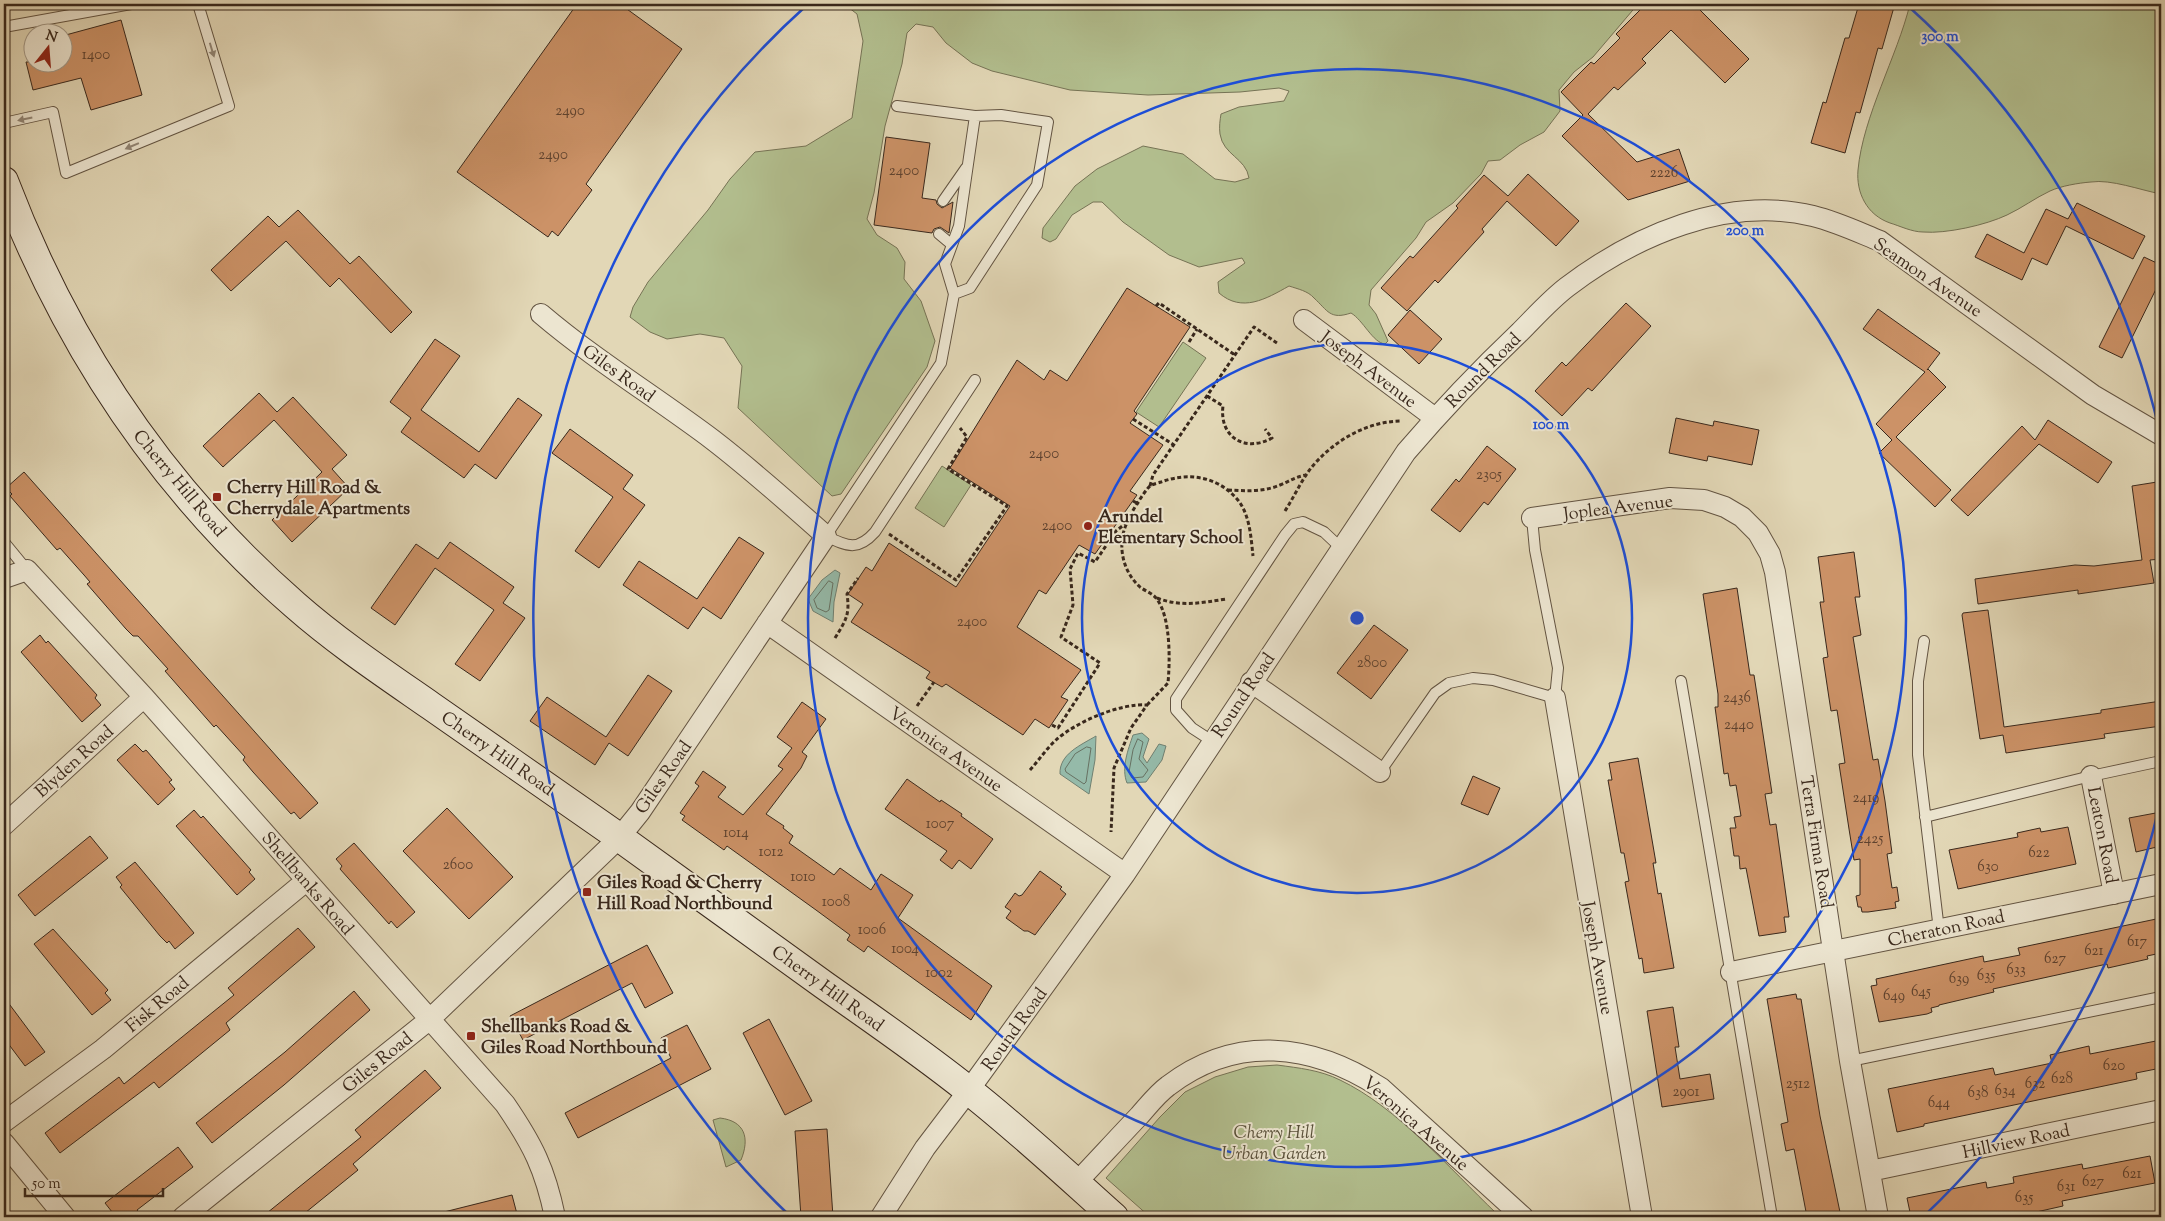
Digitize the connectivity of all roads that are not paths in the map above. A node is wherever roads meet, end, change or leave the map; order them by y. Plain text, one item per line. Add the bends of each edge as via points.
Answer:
1 (131, 4) edge
2 (198, 4) edge
3 (4, 27) edge
4 (897, 106) dead end
5 (975, 116) junction
6 (4, 123) edge
7 (967, 167) junction
8 (4, 181) edge
9 (943, 201) dead end
10 (1665, 233) joint
11 (939, 234) dead end
12 (951, 244) junction
13 (954, 294) junction
14 (541, 314) dead end
15 (1304, 320) dead end
16 (975, 380) dead end
17 (1435, 418) junction
18 (2161, 435) edge
19 (1704, 500) joint
20 (1532, 518) joint
21 (826, 536) junction
22 (4, 542) edge
23 (1342, 548) junction
24 (27, 570) junction
25 (4, 578) edge
26 (768, 623) junction
27 (1924, 641) dead end
28 (1681, 681) dead end
29 (1251, 682) junction
30 (144, 697) junction
31 (1555, 698) junction
32 (1212, 741) junction
33 (2161, 761) edge
34 (1380, 772) joint
35 (2091, 776) junction
36 (1925, 817) junction
37 (4, 825) edge
38 (619, 838) junction
39 (1125, 874) junction
40 (306, 881) junction
41 (2161, 884) edge
42 (2114, 894) junction
43 (1939, 930) junction
44 (1834, 951) junction
45 (1731, 972) junction
46 (2161, 997) edge
47 (429, 1020) junction
48 (1850, 1062) junction
49 (969, 1090) junction
50 (2161, 1110) edge
51 (4, 1122) edge
52 (4, 1143) edge
53 (1870, 1171) junction
54 (1076, 1183) junction
55 (66, 1217) edge
56 (183, 1217) edge
57 (555, 1217) edge
58 (881, 1217) edge
59 (1114, 1217) edge
60 (1523, 1217) edge
61 (1642, 1217) edge
62 (1772, 1217) edge
63 (1878, 1217) edge

1 - 3 lane
2 -> 6 lane via 229,106 66,174 53,112
4 - 5 lane
5 - 7 lane
5 - 13 lane via 1001,114 1048,122 1037,185 970,288
7 - 9 lane
7 - 12 lane via 959,226
8 - 38 street, Cherry Hill Road via 44,277 84,350 135,430 207,520 268,581 329,633
10 - 17 street, Round Road via 1630,247 1565,288
10 - 18 street, Seamon Avenue via 1714,216 1750,211 1812,216 1848,227 1880,242 2093,395
11 - 12 lane
12 - 13 lane via 944,264
13 - 21 lane via 941,363
14 - 21 street, Giles Road via 712,439 762,478
15 - 17 street, Joseph Avenue
16 - 21 lane via 865,543 852,545
17 - 23 street, Round Road via 1406,452
19 - 20 street, Joplea Avenue via 1670,498
19 - 44 street, Terra Firma Road via 1742,517 1758,533 1770,554
20 - 31 lane via 1535,550 1558,668
21 - 26 street, Giles Road
22 - 24 lane
23 - 29 street, Round Road
23 - 32 lane via 1324,532 1303,522 1294,524 1285,534 1176,699 1176,710 1192,728
24 - 25 street
24 - 30 street, Shellbanks Road
26 - 38 street, Giles Road
26 - 39 street, Veronica Avenue
27 - 36 lane via 1917,717
28 - 45 lane
29 - 32 street, Round Road
29 - 34 street
30 - 37 street, Blyden Road
30 - 40 street, Shellbanks Road
31 - 34 lane via 1493,680 1474,678 1449,683 1435,693
31 - 61 street, Joseph Avenue
32 - 39 street, Round Road
33 - 35 lane
35 - 36 lane
35 - 42 street, Leaton Road
36 - 43 lane
38 - 47 street, Giles Road
38 - 49 street, Cherry Hill Road
39 - 49 street, Round Road
40 - 47 street, Shellbanks Road
40 - 51 street, Fisk Road via 103,1049
41 - 42 street, Cheraton Road
42 - 43 street, Cheraton Road
43 - 44 street, Cheraton Road
44 - 45 street, Cheraton Road
44 - 48 street, Terra Firma Road
45 - 62 lane
46 - 48 lane
47 - 56 street, Giles Road
47 - 57 street, Shellbanks Road via 505,1104 528,1137 539,1160
48 - 53 street, Terra Firma Road
49 - 54 street, Cherry Hill Road
49 - 58 street, Round Road via 925,1148
50 - 53 street, Hillview Road
52 - 55 street
53 - 63 street, Terra Firma Road
54 - 59 street, Cherry Hill Road
54 - 60 street, Veronica Avenue via 1166,1087 1188,1071 1237,1052 1261,1050 1287,1052 1335,1063 1356,1072 1380,1088

